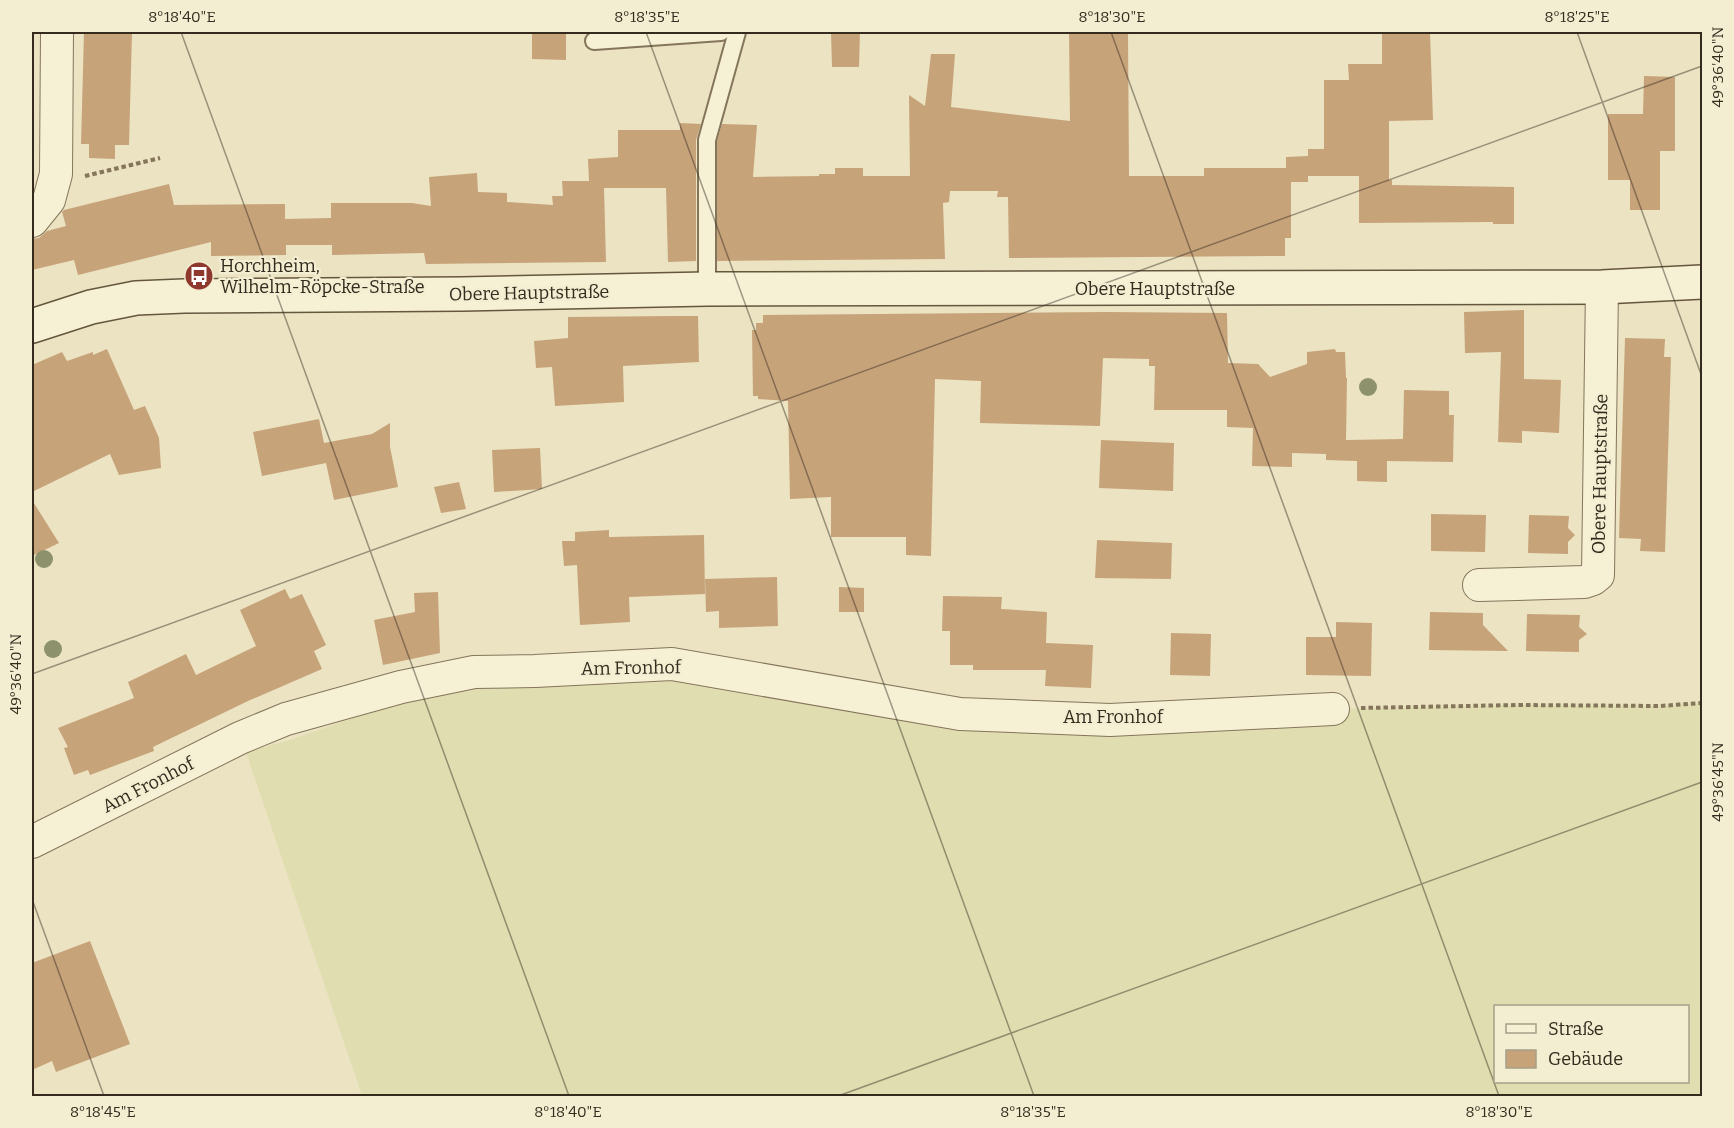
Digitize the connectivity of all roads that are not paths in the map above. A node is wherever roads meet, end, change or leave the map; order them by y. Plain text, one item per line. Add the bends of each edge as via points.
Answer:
1 (57, 32) edge
2 (721, 32) edge
3 (737, 32) edge
4 (594, 41) dead end
5 (32, 221) edge
6 (1702, 282) edge
7 (1602, 288) junction
8 (707, 289) junction
9 (32, 326) edge
10 (1479, 585) dead end
11 (1333, 709) road end
12 (32, 842) edge

1 - 5 street via 54,184 49,200
2 - 4 lane
3 - 8 lane via 707,140
6 - 7 main road, Obere Hauptstraße
7 - 8 main road, Obere Hauptstraße
7 - 10 street, Obere Hauptstraße via 1598,575 1584,582
8 - 9 main road, Obere Hauptstraße via 136,298
11 - 12 street, Am Fronhof via 1110,720 983,715 672,664 474,672 401,687 286,719

